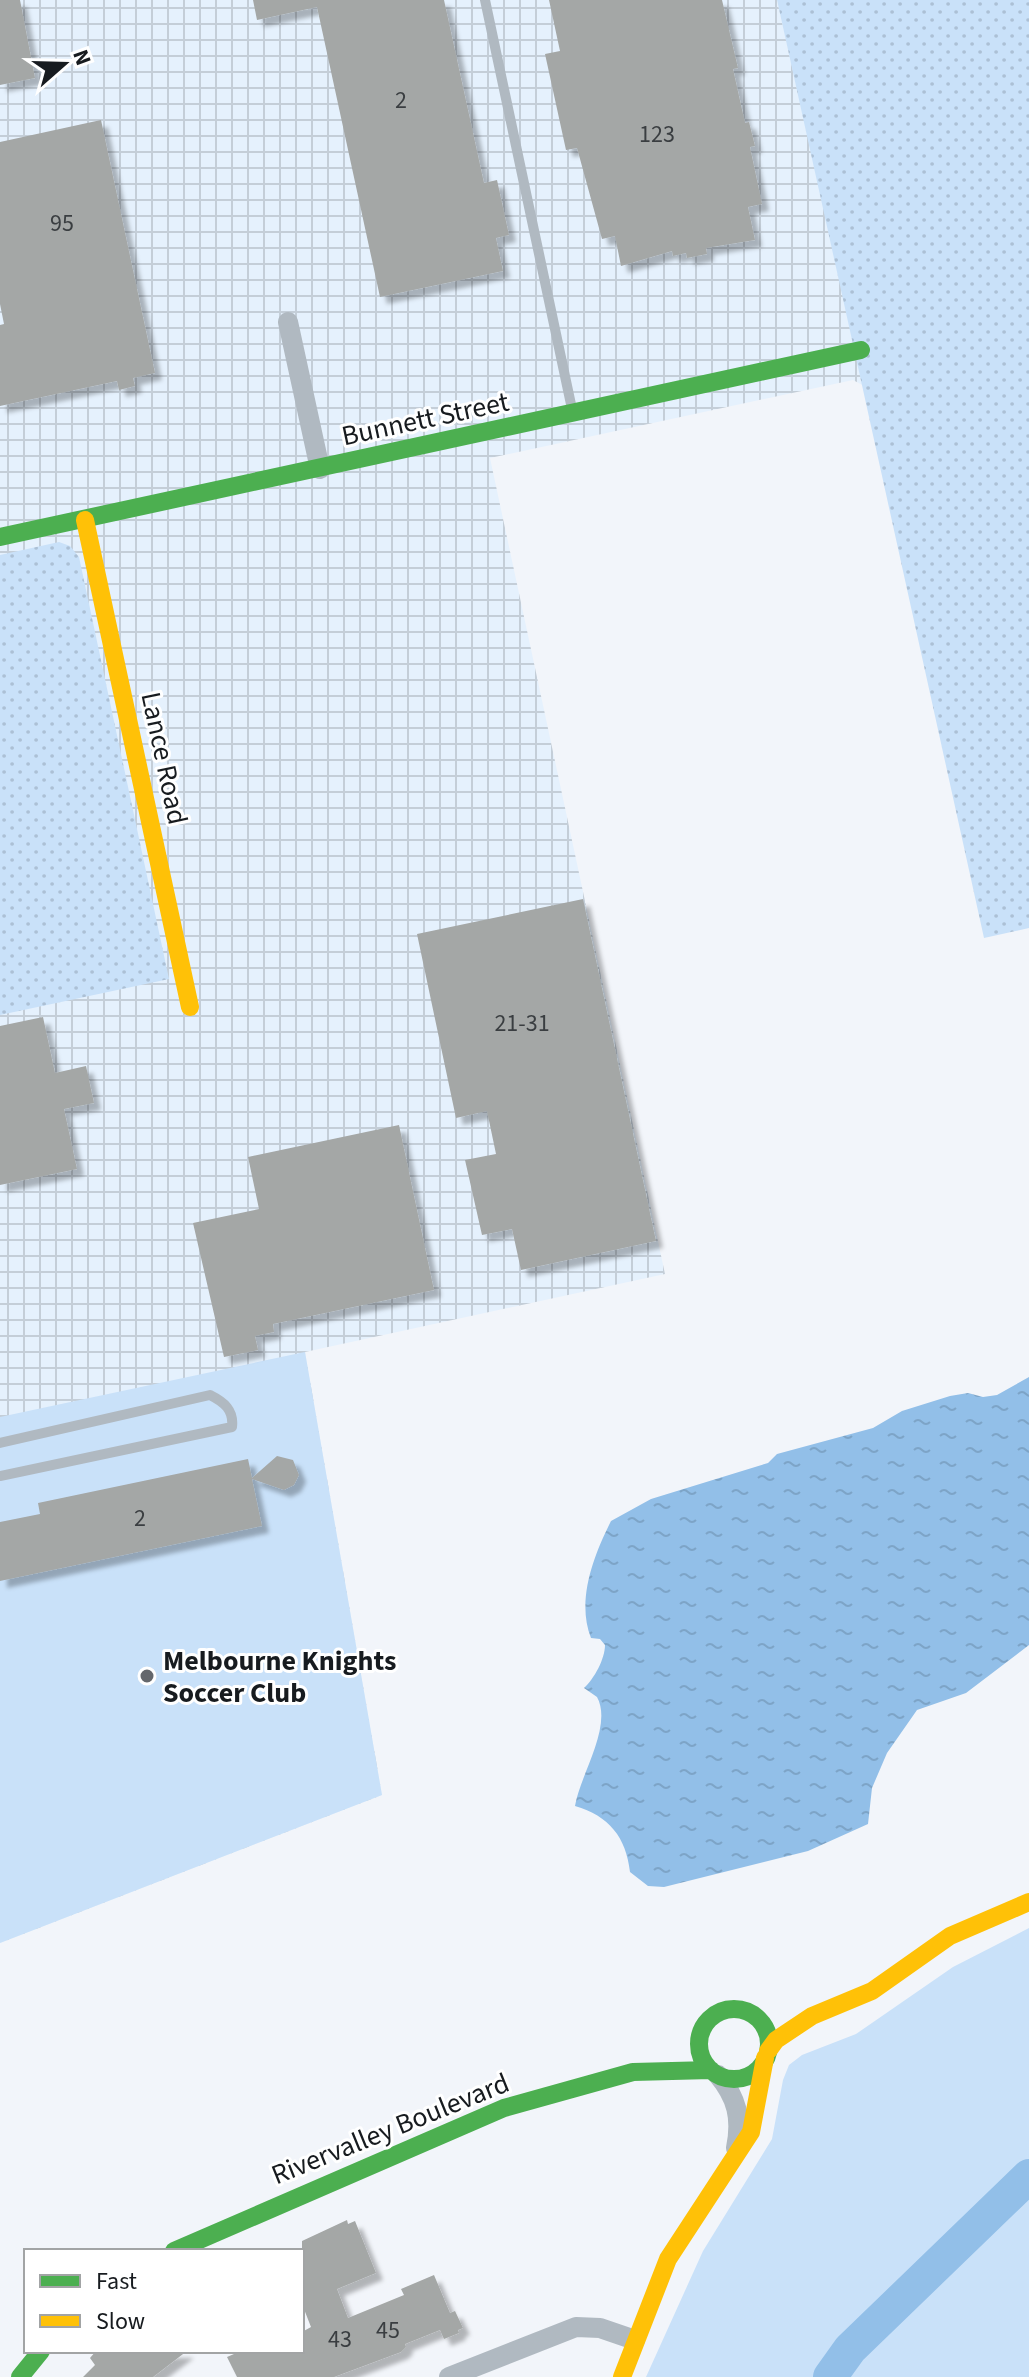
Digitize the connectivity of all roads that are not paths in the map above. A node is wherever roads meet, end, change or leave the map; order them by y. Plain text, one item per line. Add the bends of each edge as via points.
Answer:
1 (485, 0) edge
2 (288, 322) dead end
3 (861, 350) dead end
4 (573, 415) junction
5 (320, 469) junction
6 (85, 520) junction
7 (0, 537) edge
8 (190, 1007) dead end
9 (0, 1443) edge
10 (0, 1476) edge
11 (1029, 1902) edge
12 (741, 2010) junction
13 (812, 2016) junction
14 (702, 2029) junction
15 (766, 2055) junction
16 (633, 2072) junction
17 (714, 2072) junction
18 (735, 2152) junction
19 (179, 2249) edge
20 (635, 2340) junction
21 (39, 2353) edge
22 (20, 2377) edge
23 (449, 2377) edge
24 (622, 2377) edge

1 - 4 lane
2 - 5 street
3 - 4 street, Bunnett Street
4 - 5 street, Bunnett Street
5 - 6 street, Bunnett Street
6 - 7 street, Bunnett Street
6 - 8 street, Lance Road
9 - 10 lane via 210,1395 224,1403 233,1418 232,1427
11 - 13 street via 950,1936 872,1991
12 - 13 street
12 - 14 street via 718,2012
12 - 15 street via 760,2021 768,2040
13 - 15 street via 776,2040
14 - 16 street, Rivervalley Boulevard
14 - 17 street via 699,2051
15 - 17 street via 745,2077
15 - 18 street via 751,2132
16 - 17 street, Rivervalley Boulevard
16 - 19 street, Rivervalley Boulevard via 504,2108
17 - 18 street via 734,2097
18 - 20 street via 668,2259
20 - 23 street via 600,2328 576,2327
20 - 24 street
21 - 22 street

